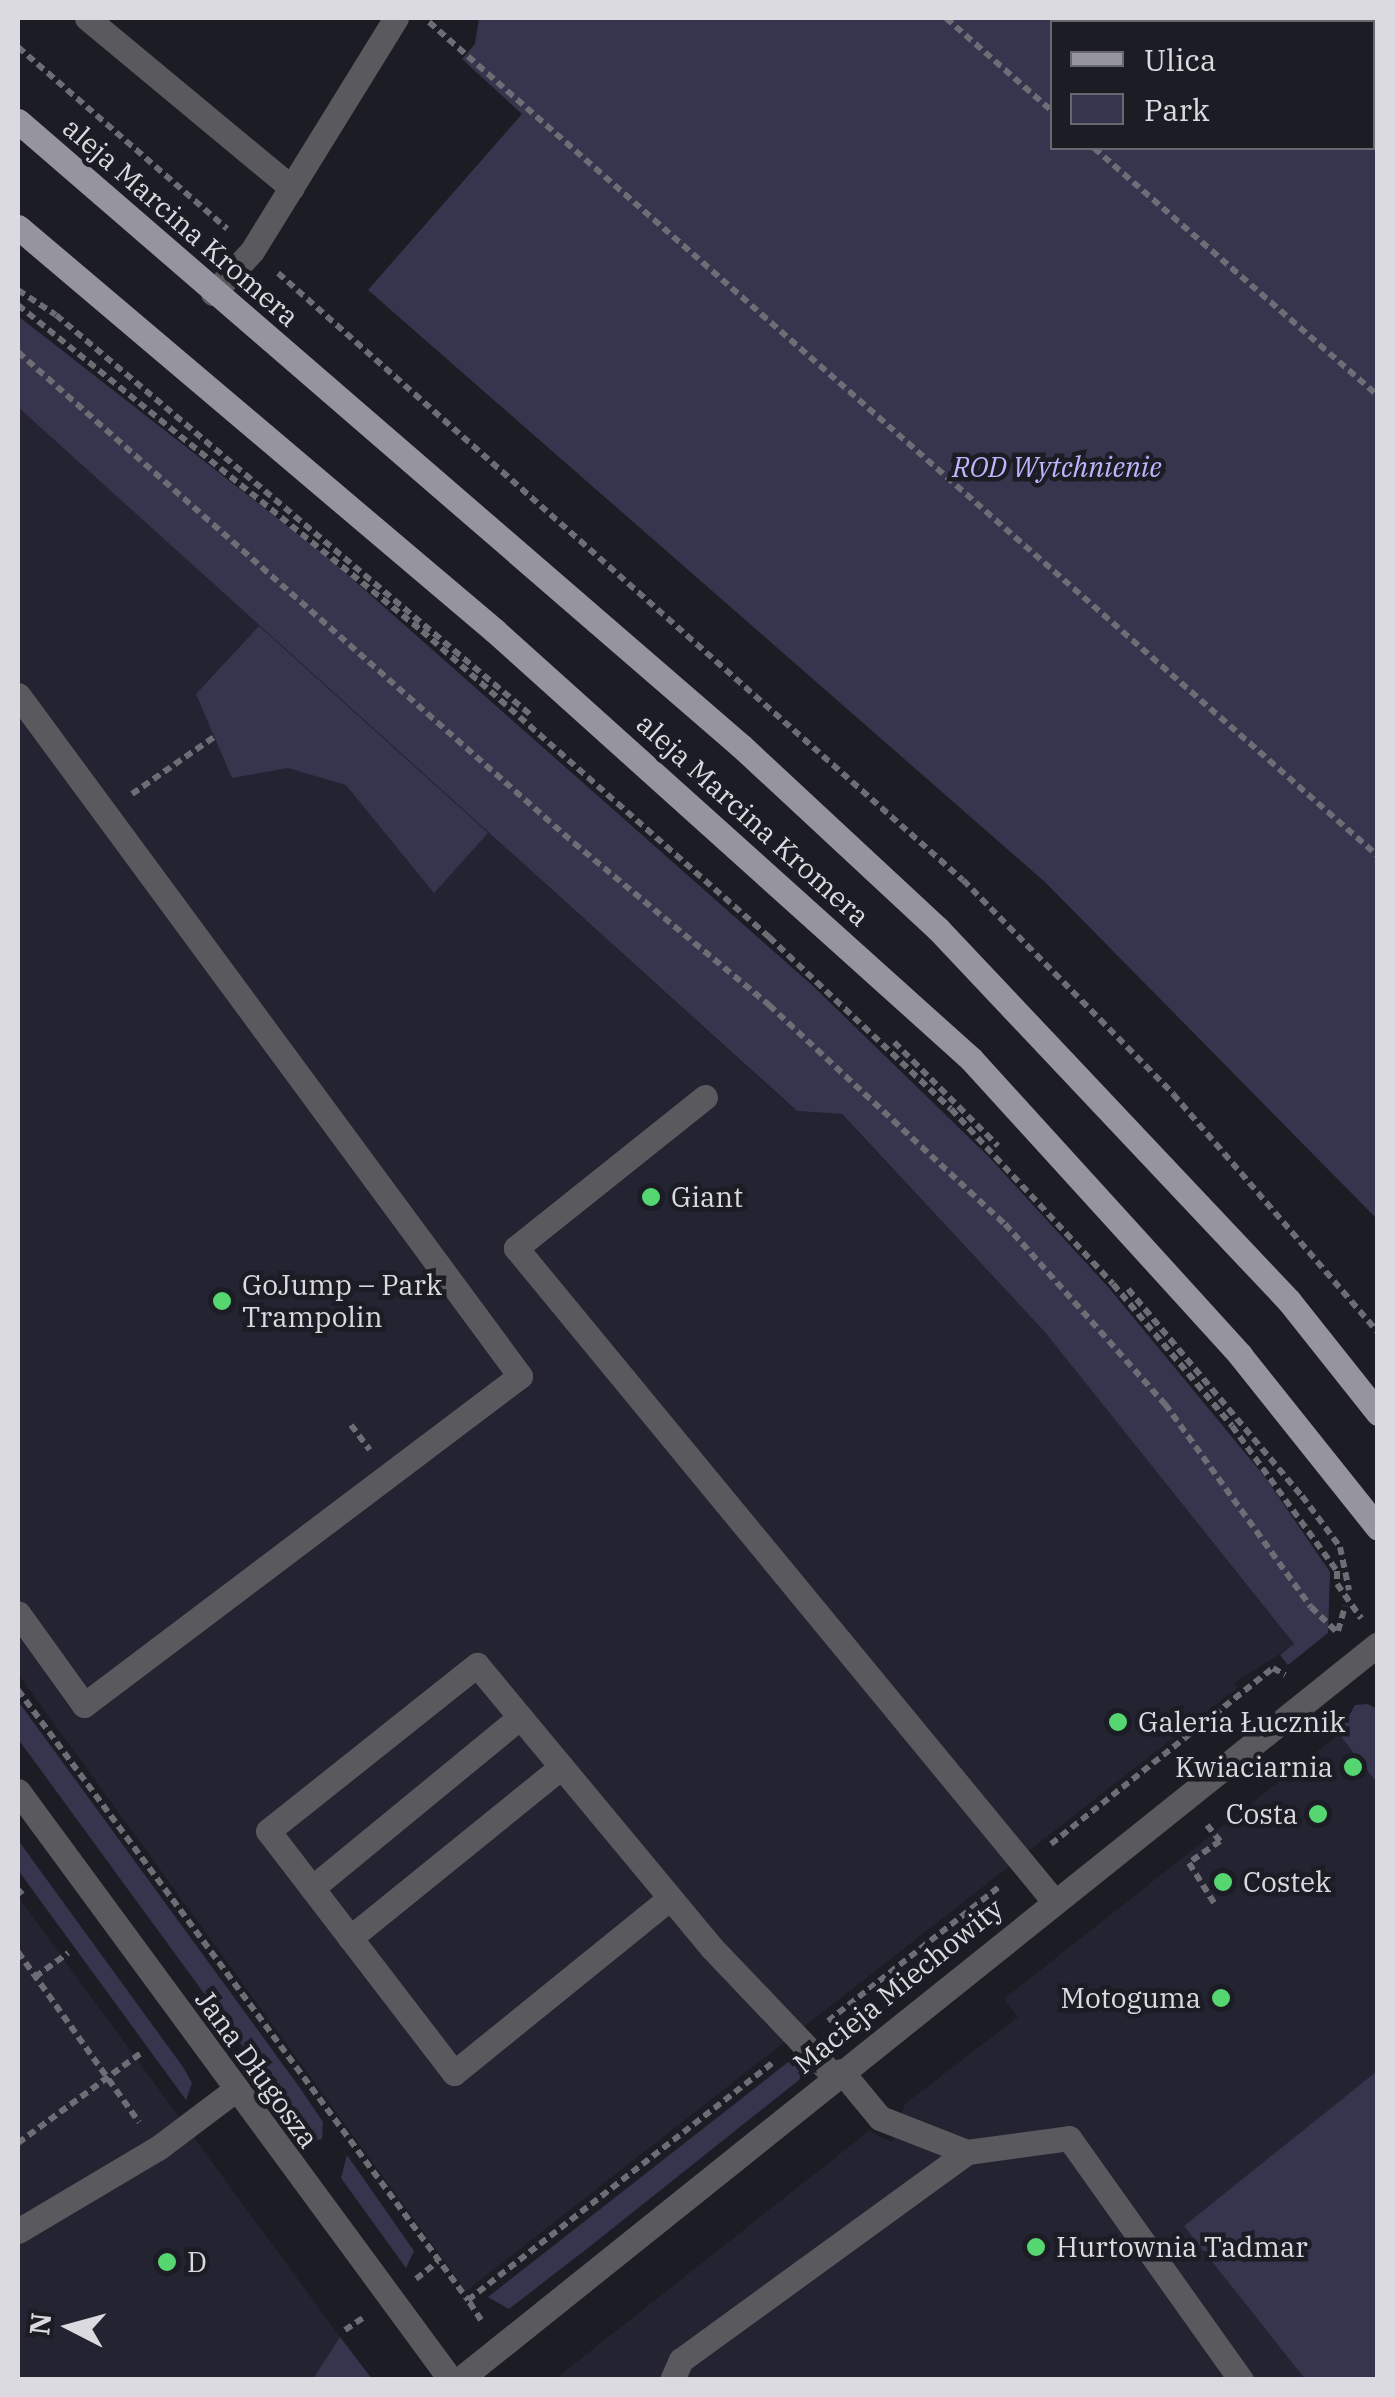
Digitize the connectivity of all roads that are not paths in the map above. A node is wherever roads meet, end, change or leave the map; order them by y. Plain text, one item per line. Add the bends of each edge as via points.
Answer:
1 (87, 18) edge
2 (396, 18) edge
3 (18, 121) edge
4 (292, 188) junction
5 (18, 227) edge
6 (213, 293) junction
7 (18, 695) edge
8 (705, 1097) dead end
9 (1378, 1412) edge
10 (1378, 1528) edge
11 (18, 1613) edge
12 (1378, 1644) edge
13 (520, 1717) junction
14 (561, 1767) junction
15 (18, 1791) edge
16 (312, 1888) junction
17 (670, 1898) junction
18 (1053, 1900) junction
19 (350, 1938) junction
20 (838, 2073) junction
21 (236, 2090) junction
22 (967, 2152) junction
23 (18, 2231) edge
24 (452, 2380) edge
25 (459, 2380) edge
26 (672, 2380) edge
27 (1241, 2380) edge

1 - 4 street
2 - 4 street
3 - 6 main road, aleja Marcina Kromera
4 - 6 street via 252,251
5 - 10 main road, aleja Marcina Kromera via 495,631 971,1059 1240,1354
6 - 9 main road, aleja Marcina Kromera via 741,746 938,928 1289,1301
7 - 11 street via 520,1376 84,1705
8 - 18 street via 516,1248
12 - 18 street, Macieja Miechowity
13 - 14 street
13 - 16 street
13 - 16 street via 477,1665 268,1831
14 - 17 street
14 - 19 street
15 - 21 street, Jana Długosza
16 - 19 street
17 - 19 street via 454,2073
17 - 20 street
18 - 20 street, Macieja Miechowity
20 - 22 street via 880,2118
20 - 25 street, Macieja Miechowity
21 - 23 street via 158,2148
21 - 24 street, Jana Długosza
22 - 26 street via 681,2360
22 - 27 street via 1068,2138

